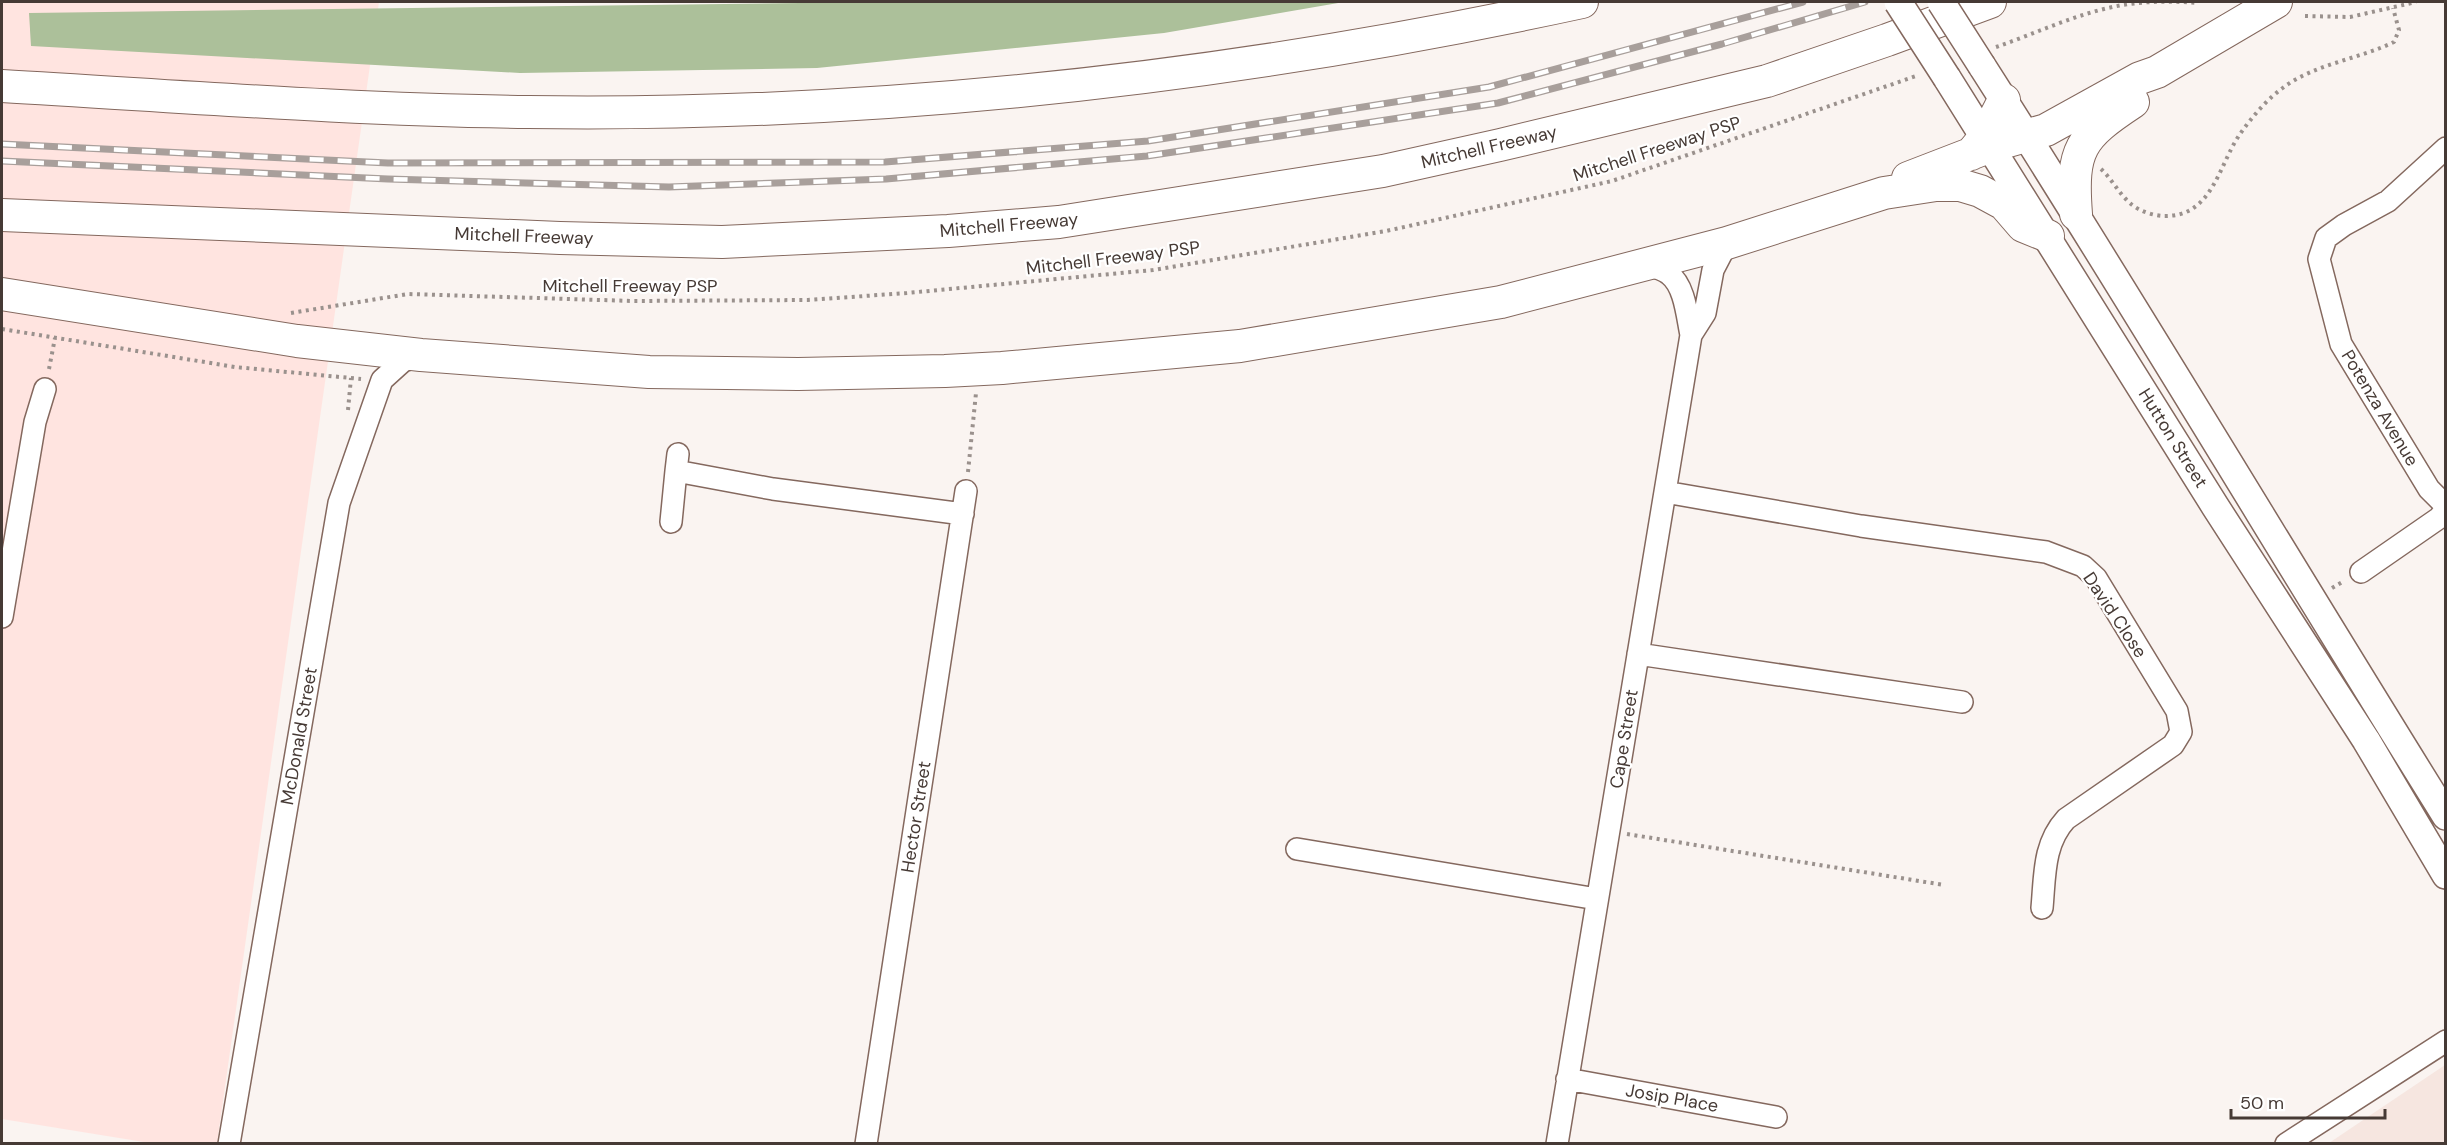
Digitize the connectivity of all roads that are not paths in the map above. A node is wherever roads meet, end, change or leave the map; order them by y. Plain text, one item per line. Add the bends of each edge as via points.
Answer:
1 (1582, 2) edge
2 (1898, 2) edge
3 (1941, 2) edge
4 (1990, 2) edge
5 (2276, 2) edge
6 (2157, 72) junction
7 (2, 86) edge
8 (2004, 100) junction
9 (2026, 135) junction
10 (1981, 137) junction
11 (2445, 148) edge
12 (1884, 193) junction
13 (2076, 214) junction
14 (2, 215) edge
15 (2048, 236) junction
16 (1727, 243) junction
17 (1647, 265) junction
18 (2, 294) edge
19 (1691, 335) junction
20 (421, 355) junction
21 (45, 389) road end
22 (966, 491) road end
23 (1665, 492) junction
24 (2445, 508) edge
25 (963, 514) junction
26 (671, 522) dead end
27 (2361, 572) dead end
28 (2, 616) edge
29 (1638, 654) junction
30 (1962, 702) dead end
31 (2445, 816) edge
32 (1297, 849) dead end
33 (2445, 875) edge
34 (1597, 899) junction
35 (2042, 908) dead end
36 (2445, 1041) edge
37 (1568, 1079) junction
38 (1776, 1116) dead end
39 (229, 1143) edge
40 (866, 1143) edge
41 (1557, 1143) edge
42 (2286, 1143) edge

1 - 7 highway via 1359,46 1223,67 1084,85 804,106 529,112 386,108
2 - 10 main road, Hutton Street, bridge via 1934,76
3 - 8 main road, Hutton Street, bridge via 1989,57
4 - 14 highway, Mitchell Freeway via 1767,81 1500,146 1383,171 1059,222 722,242
5 - 6 highway
6 - 9 highway via 2046,130
6 - 13 highway via 2148,92 2098,125 2086,140 2077,159
8 - 9 main road, Hutton Street
8 - 10 highway
9 - 10 highway
9 - 13 main road, Hutton Street
10 - 12 highway
10 - 15 main road, Hutton Street
11 - 24 street, Potenza Avenue via 2388,201 2326,238 2319,259 2341,344 2429,489
12 - 15 highway via 1960,185 2004,204 2024,226
12 - 16 highway
13 - 31 main road, Hutton Street
15 - 33 main road, Hutton Street via 2366,740
16 - 17 highway
16 - 19 street, Cape Street via 1713,270 1705,313
17 - 19 street, Cape Street via 1675,280 1684,300
17 - 20 highway via 1501,302 1251,344 1002,368 798,374 649,372
18 - 20 highway via 297,341
19 - 23 street, Cape Street
20 - 39 street, McDonald Street via 403,361 382,380 339,503
21 - 28 street via 34,422
22 - 25 street, Hector Street
23 - 29 street, Cape Street
23 - 35 street, David Close via 1861,526 2046,552 2083,566 2096,578 2177,711 2181,732 2173,744 2056,830 2048,848
24 - 27 street, Potenza Avenue via 2439,518
25 - 26 street via 773,489 677,462
25 - 40 street, Hector Street
29 - 30 street
29 - 34 street, Cape Street
32 - 34 street
34 - 37 street, Cape Street
36 - 42 street
37 - 38 street, Josip Place
37 - 41 street, Cape Street

